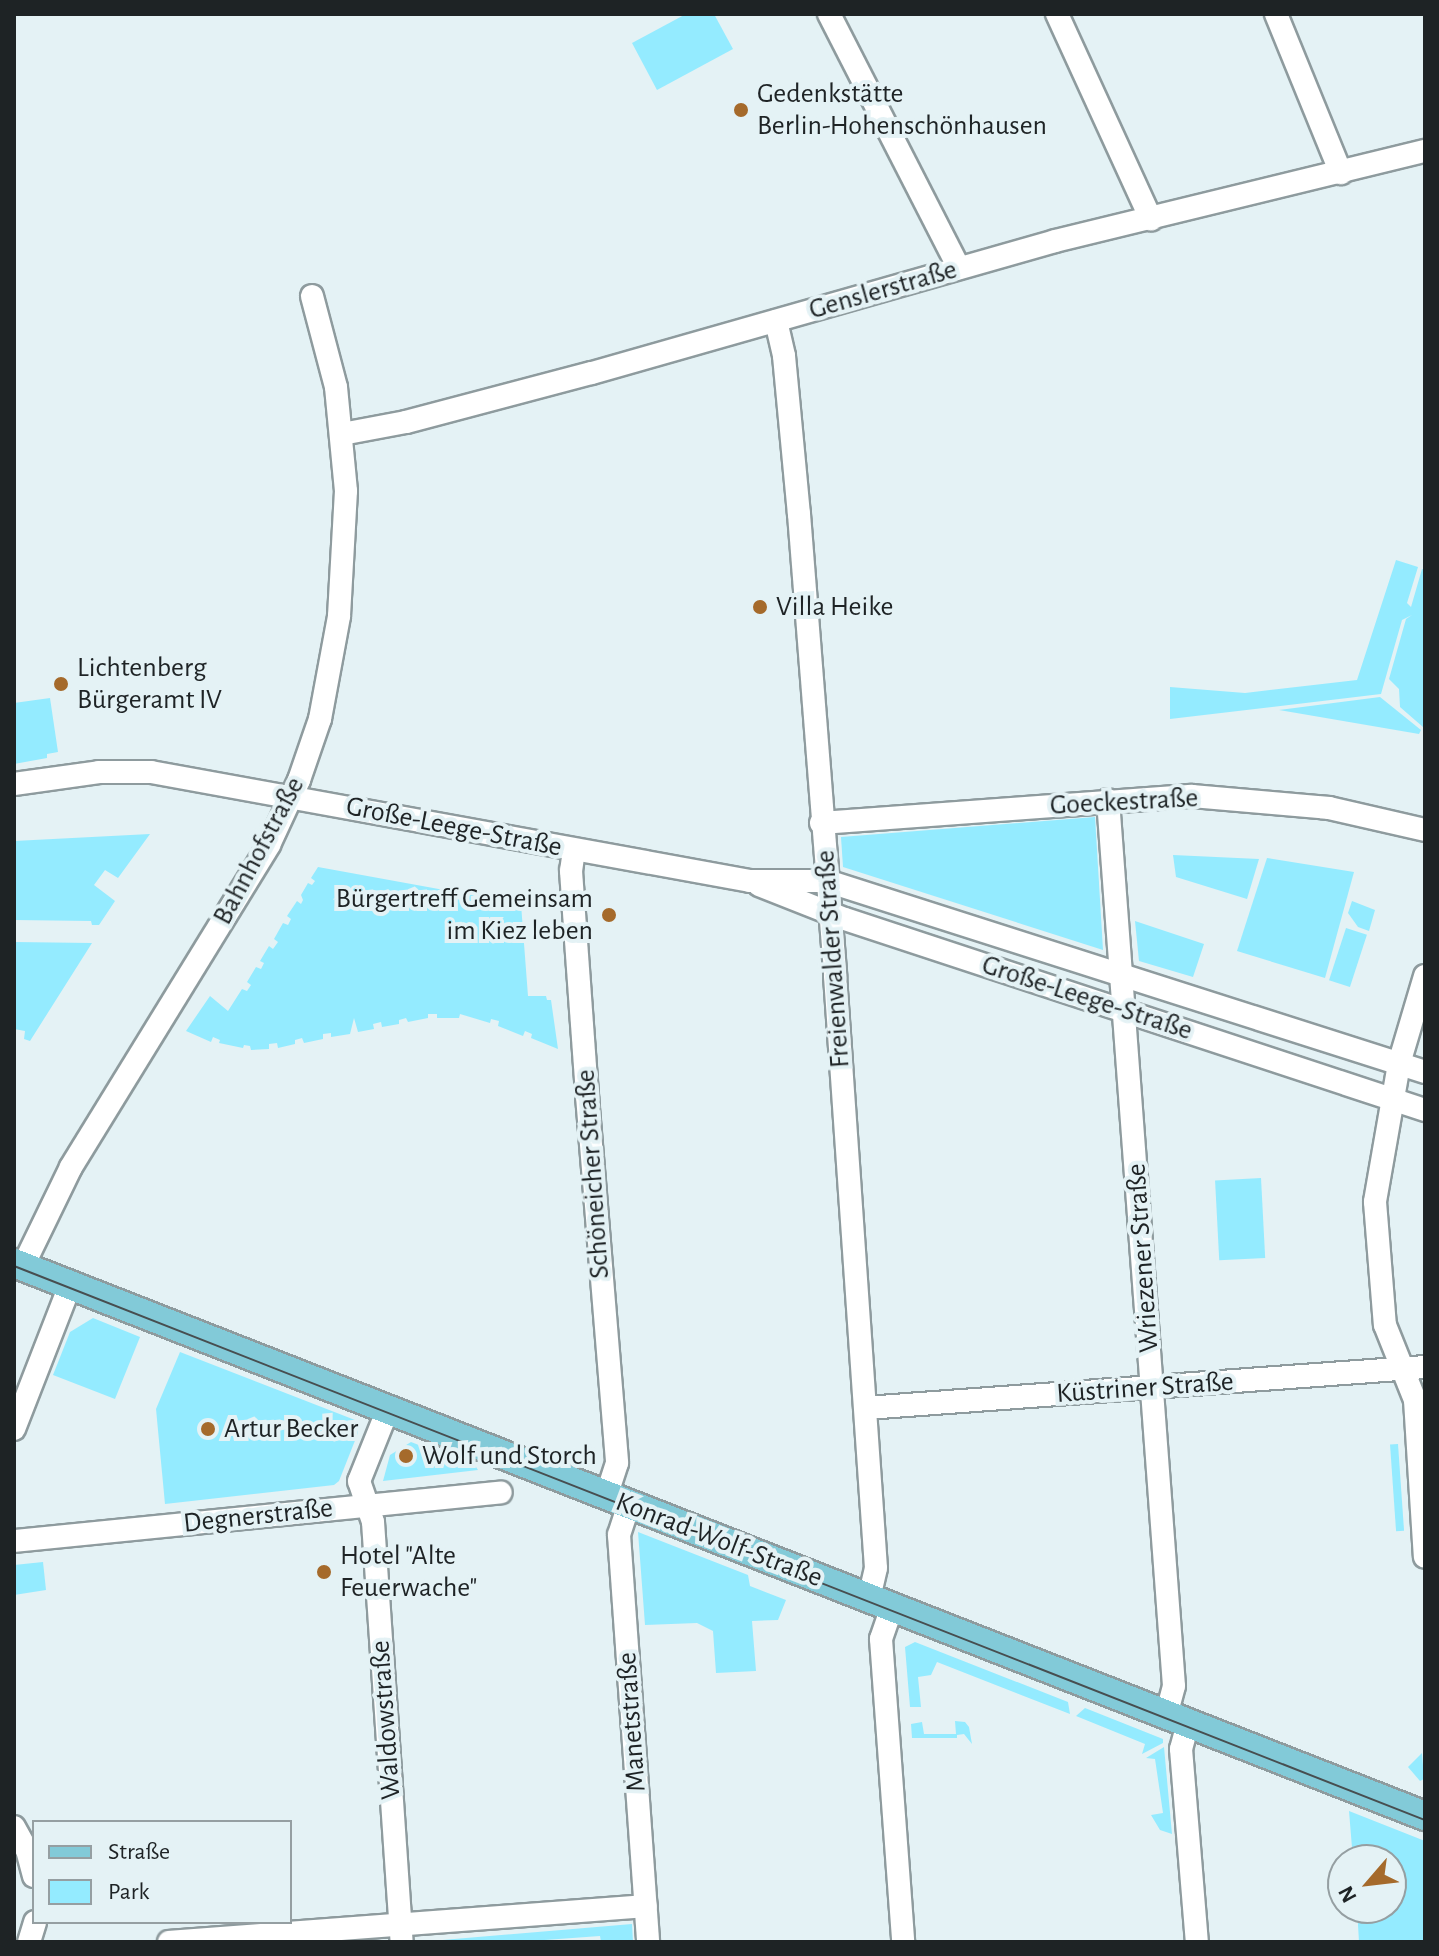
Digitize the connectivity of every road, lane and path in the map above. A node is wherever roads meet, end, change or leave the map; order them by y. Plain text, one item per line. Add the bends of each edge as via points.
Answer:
1 (829, 14) edge
2 (1057, 14) edge
3 (1276, 14) edge
4 (1425, 151) edge
5 (1341, 173) junction
6 (1151, 219) junction
7 (959, 268) junction
8 (312, 296) dead end
9 (776, 321) junction
10 (342, 434) junction
11 (14, 784) edge
12 (291, 798) junction
13 (1108, 800) junction
14 (821, 823) junction
15 (1425, 830) edge
16 (574, 850) junction
17 (750, 881) junction
18 (827, 881) junction
19 (829, 913) junction
20 (1121, 974) junction
21 (1425, 976) edge
22 (1123, 1009) junction
23 (1399, 1064) junction
24 (1425, 1072) edge
25 (1392, 1099) junction
26 (1425, 1110) edge
27 (18, 1264) edge
28 (70, 1285) junction
29 (1414, 1368) edge
30 (1152, 1387) junction
31 (866, 1408) junction
32 (388, 1409) junction
33 (14, 1429) edge
34 (501, 1492) dead end
35 (618, 1500) junction
36 (367, 1505) junction
37 (14, 1541) edge
38 (1425, 1557) edge
39 (881, 1603) junction
40 (1177, 1719) junction
41 (1425, 1816) edge
42 (14, 1827) edge
43 (32, 1869) edge
44 (646, 1906) junction
45 (401, 1934) edge
46 (169, 1942) edge
47 (648, 1942) edge
48 (903, 1942) edge
49 (1197, 1942) edge

1 - 7 street
2 - 6 street
3 - 5 street
4 - 5 street, Genslerstraße
5 - 6 street, Genslerstraße
6 - 7 street, Genslerstraße
7 - 9 street, Genslerstraße
8 - 10 street, Bahnhofstraße via 336,387
9 - 10 street, Genslerstraße via 538,388
9 - 14 street, Freienwalder Straße via 798,498
10 - 12 street, Bahnhofstraße via 346,531 339,616 320,719
11 - 12 street, Große-Leege-Straße via 140,771
12 - 16 street, Große-Leege-Straße
12 - 27 street, Bahnhofstraße via 269,845 71,1167
13 - 14 street, Goeckestraße
13 - 15 street, Goeckestraße via 1192,796 1273,801 1343,810
13 - 20 street, Wriezener Straße
14 - 18 street, Freienwalder Straße
16 - 17 street, Große-Leege-Straße
16 - 35 street, Schöneicher Straße via 571,871
17 - 18 street, Große-Leege-Straße
17 - 19 street, Große-Leege-Straße
18 - 19 street, Freienwalder Straße
18 - 20 street, Große-Leege-Straße
19 - 22 street, Große-Leege-Straße
19 - 31 street, Freienwalder Straße
20 - 22 street, Wriezener Straße
20 - 23 street, Große-Leege-Straße
21 - 23 street
22 - 25 street, Große-Leege-Straße
22 - 30 street, Wriezener Straße
23 - 24 street, Große-Leege-Straße
23 - 25 street
25 - 26 street, Große-Leege-Straße
25 - 29 street via 1375,1202 1385,1325
27 - 28 main road, Konrad-Wolf-Straße
28 - 32 main road, Konrad-Wolf-Straße
28 - 33 street
29 - 30 street, Küstriner Straße
29 - 38 street
30 - 31 street, Küstriner Straße
30 - 40 street, Wriezener Straße
31 - 39 street, Freienwalder Straße
32 - 35 main road, Konrad-Wolf-Straße
32 - 36 street, Waldowstraße via 359,1481
34 - 36 street, Degnerstraße
35 - 39 main road, Konrad-Wolf-Straße
35 - 44 street, Manetstraße
36 - 37 street, Degnerstraße
36 - 45 street, Waldowstraße via 373,1522
39 - 40 main road, Konrad-Wolf-Straße
39 - 48 street, Freienwalder Straße
40 - 41 main road, Konrad-Wolf-Straße
40 - 49 street, Wriezener Straße
42 - 43 street
44 - 45 street
44 - 47 street, Manetstraße
45 - 46 street

